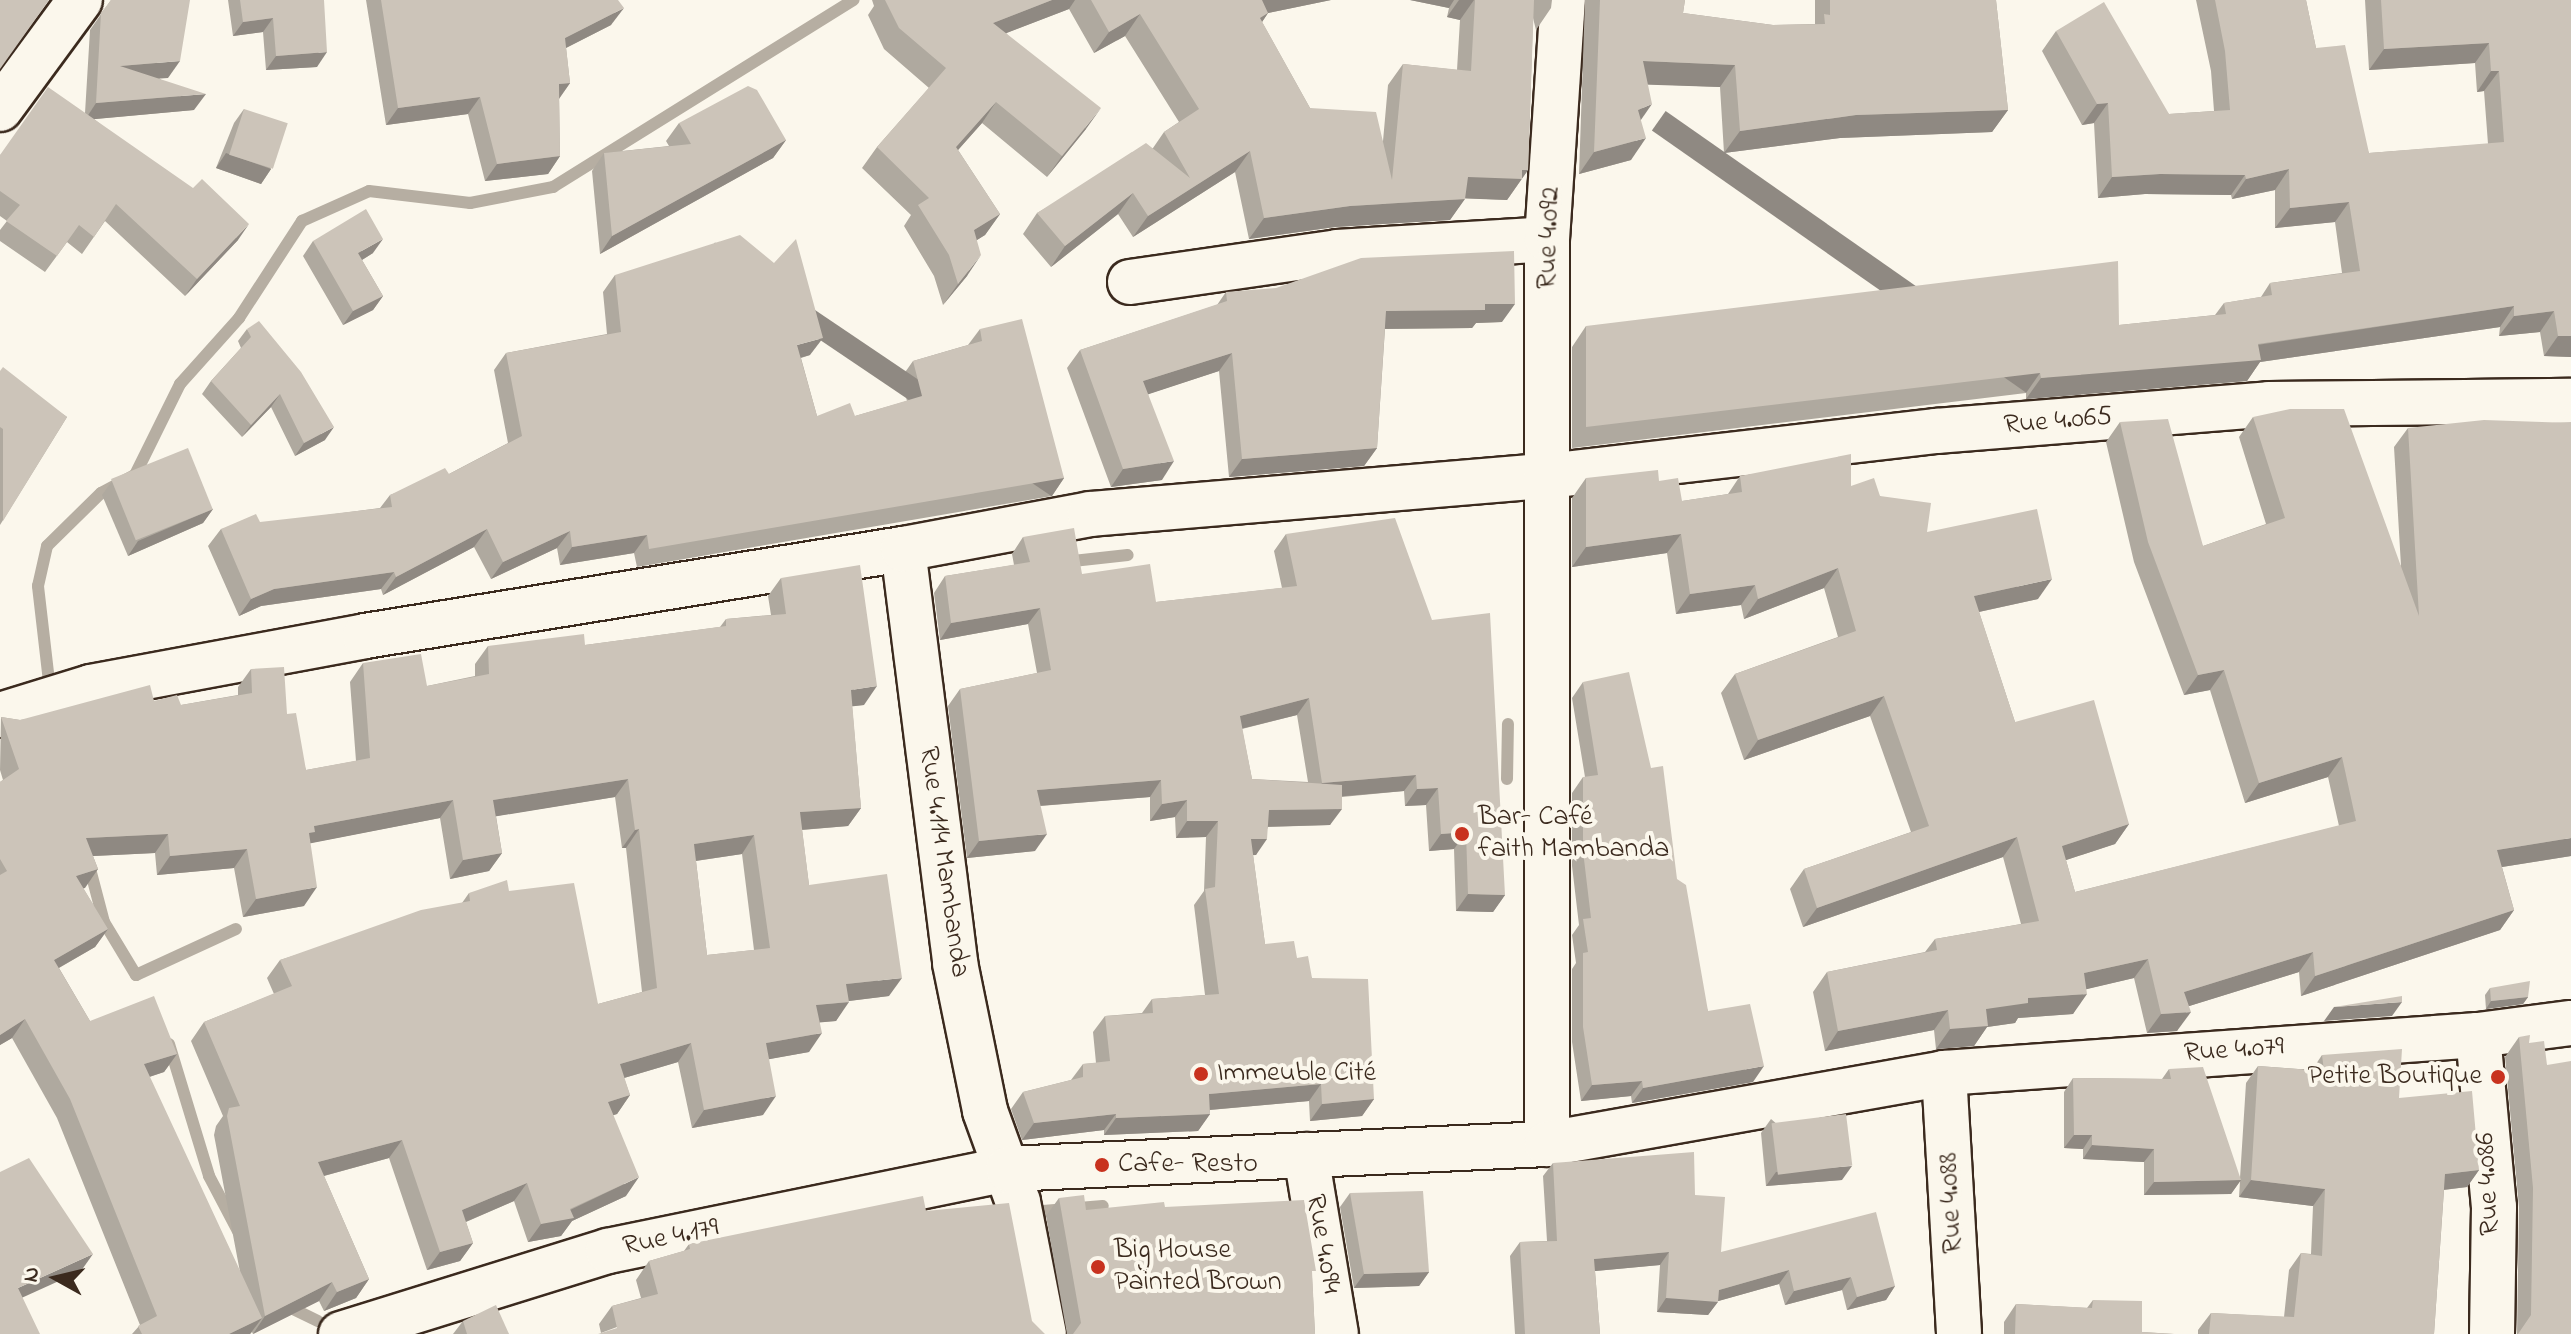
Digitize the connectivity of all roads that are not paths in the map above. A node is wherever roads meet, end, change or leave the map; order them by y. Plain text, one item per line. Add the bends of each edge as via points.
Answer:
1 (80, 0) edge
2 (1563, 0) edge
3 (0, 109) edge
4 (1547, 239) junction
5 (1130, 282) dead end
6 (2571, 401) edge
7 (1547, 476) junction
8 (903, 549) junction
9 (0, 715) edge
10 (2571, 1023) edge
11 (2478, 1035) junction
12 (1944, 1073) junction
13 (1547, 1144) junction
14 (1306, 1155) junction
15 (1008, 1169) junction
16 (341, 1334) edge
17 (1044, 1334) edge
18 (1336, 1334) edge
19 (1959, 1334) edge
20 (2492, 1334) edge

1 - 3 street
2 - 4 street, Rue 4.092
4 - 5 street via 1337,252
4 - 7 street, Rue 4.092
6 - 7 street, Rue 4.065 via 2269,404 1936,431
7 - 8 street, Rue 4.065 via 1325,490 1090,514
7 - 13 street, Rue 4.092
8 - 9 street, Rue 4.065 via 365,636 91,687
8 - 15 street, Rue 4.114 Mambanda via 955,963 985,1111
10 - 11 street, Rue 4.079
11 - 12 street, Rue 4.079
11 - 20 street, Rue 4.086 via 2494,1207
12 - 13 street, Rue 4.079
12 - 19 street, Rue 4.088
13 - 14 street, Rue 4.179
14 - 15 street, Rue 4.179
14 - 18 street, Rue 4.094
15 - 16 street, Rue 4.179 via 608,1251
15 - 17 street, Rue 4.114 Mambanda

